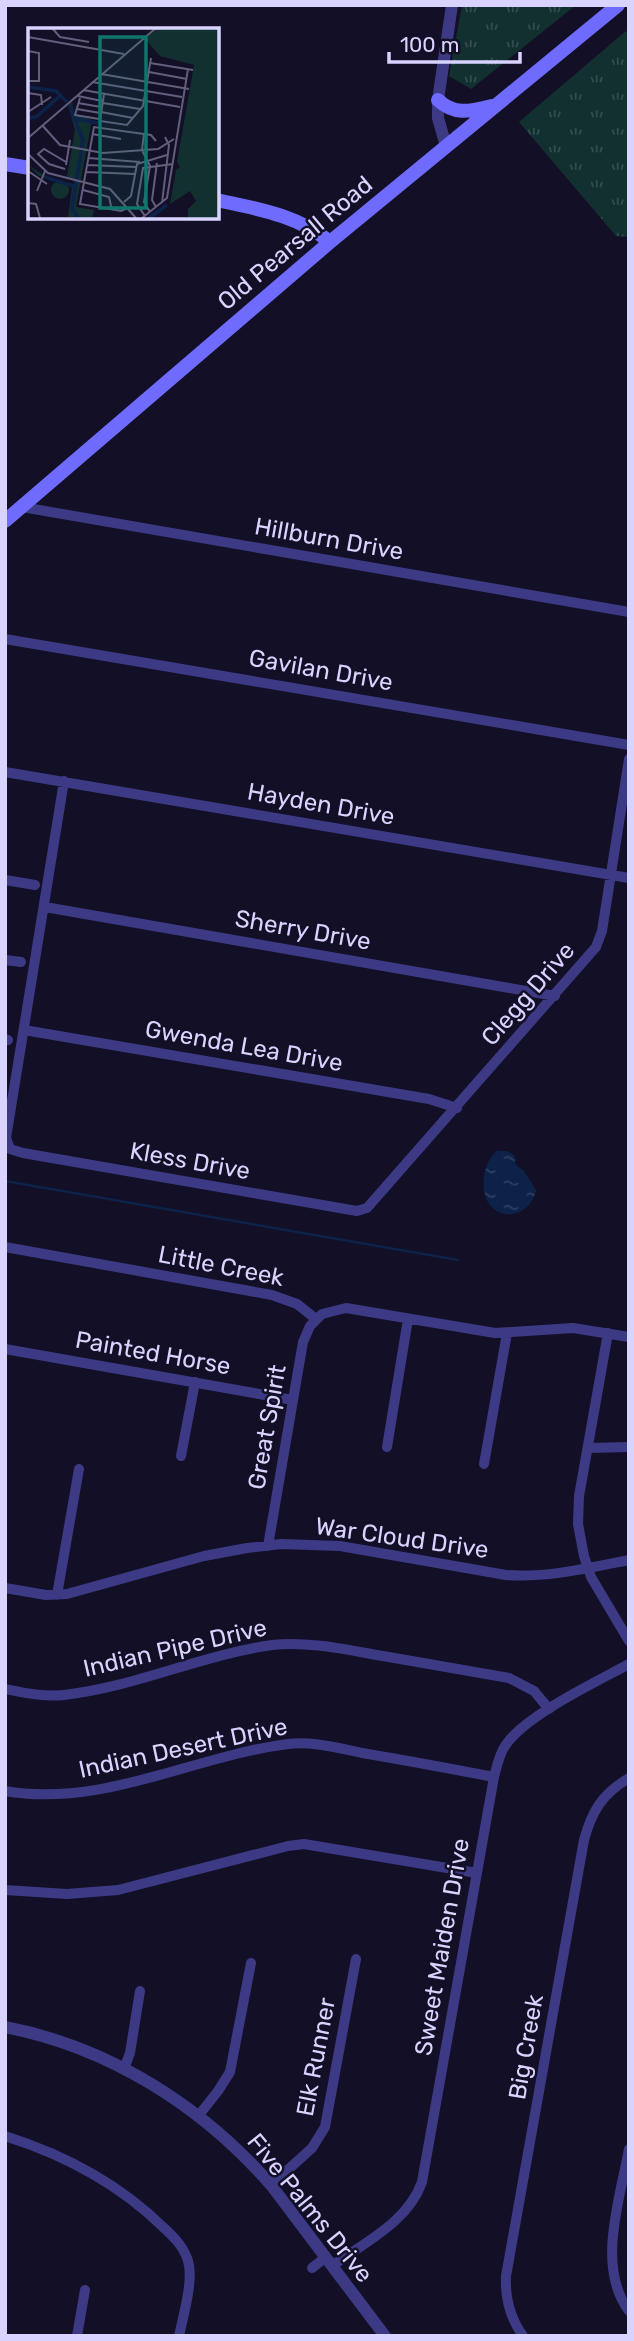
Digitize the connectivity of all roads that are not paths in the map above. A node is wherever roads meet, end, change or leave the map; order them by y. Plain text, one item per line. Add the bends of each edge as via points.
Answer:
1 (452, 5) edge
2 (618, 5) edge
3 (438, 100) junction
4 (497, 105) junction
5 (446, 146) junction
6 (5, 164) edge
7 (28, 168) edge
8 (219, 200) edge
9 (330, 242) junction
10 (22, 507) junction
11 (5, 521) edge
12 (629, 611) edge
13 (5, 639) edge
14 (629, 745) edge
15 (629, 759) edge
16 (5, 772) edge
17 (64, 781) junction
18 (610, 874) junction
19 (629, 878) edge
20 (5, 880) edge
21 (35, 885) dead end
22 (45, 907) junction
23 (5, 960) edge
24 (21, 962) dead end
25 (555, 996) junction
26 (24, 1030) junction
27 (457, 1108) junction
28 (363, 1209) joint
29 (5, 1247) edge
30 (316, 1319) junction
31 (408, 1319) junction
32 (507, 1333) junction
33 (608, 1333) junction
34 (629, 1337) edge
35 (5, 1349) edge
36 (195, 1382) junction
37 (293, 1400) junction
38 (387, 1447) dead end
39 (629, 1447) edge
40 (588, 1448) junction
41 (181, 1456) dead end
42 (484, 1464) dead end
43 (79, 1469) dead end
44 (268, 1546) junction
45 (629, 1560) edge
46 (587, 1568) junction
47 (5, 1588) edge
48 (57, 1595) junction
49 (629, 1641) edge
50 (629, 1664) edge
51 (5, 1689) edge
52 (549, 1709) junction
53 (494, 1777) junction
54 (629, 1779) edge
55 (5, 1791) edge
56 (477, 1873) junction
57 (5, 1891) edge
58 (356, 1959) dead end
59 (251, 1963) dead end
60 (140, 1992) dead end
61 (5, 2027) edge
62 (124, 2069) junction
63 (198, 2115) junction
64 (5, 2136) edge
65 (629, 2149) edge
66 (271, 2185) junction
67 (329, 2262) junction
68 (312, 2268) dead end
69 (85, 2290) dead end
70 (629, 2311) edge
71 (78, 2336) edge
72 (179, 2336) edge
73 (385, 2336) edge
74 (523, 2336) edge

1 - 3 street
2 - 4 main road, Old Pearsall Road
3 - 4 main road via 449,109 465,112
3 - 5 street
4 - 5 main road, Old Pearsall Road
5 - 9 main road, Old Pearsall Road
6 - 7 main road
8 - 9 main road via 272,211 317,231
9 - 10 main road, Old Pearsall Road
10 - 11 main road, Old Pearsall Road
10 - 12 street, Hillburn Drive
13 - 14 street, Gavilan Drive
15 - 18 street, Clegg Drive
16 - 17 street, Hayden Drive
17 - 18 street, Hayden Drive
17 - 22 street
18 - 19 street, Hayden Drive
18 - 25 street, Clegg Drive via 596,947
20 - 21 street
22 - 25 street, Sherry Drive
22 - 26 street
23 - 24 street
25 - 27 street, Clegg Drive
26 - 27 street, Gwenda Lea Drive via 429,1099
26 - 28 street, Kless Drive via 6,1138 10,1149
27 - 28 street, Clegg Drive
29 - 30 street, Little Creek via 272,1295 297,1304
30 - 31 street via 346,1308
30 - 37 street, Great Spirit via 306,1334
31 - 32 street
31 - 38 street
32 - 33 street via 560,1328
32 - 42 street
33 - 34 street
33 - 40 street
35 - 36 street, Painted Horse
36 - 37 street, Painted Horse
36 - 41 street
37 - 44 street, Great Spirit
39 - 40 street
40 - 46 street via 578,1508
43 - 48 street
44 - 46 street, War Cloud Drive via 340,1546 506,1575 543,1577
44 - 48 street, War Cloud Drive via 204,1556
45 - 46 street, War Cloud Drive
46 - 49 street
47 - 48 street, War Cloud Drive
50 - 52 street, Sweet Maiden Drive
51 - 52 street, Indian Pipe Drive via 43,1695 74,1693 224,1655 297,1644 509,1678 534,1690
52 - 53 street, Sweet Maiden Drive via 512,1736 501,1752
53 - 55 street, Indian Desert Drive via 290,1743 78,1793
53 - 56 street, Sweet Maiden Drive
54 - 74 street, Big Creek via 599,1802 584,1840 506,2276 511,2314
56 - 57 street via 304,1844 118,1890 67,1894
56 - 67 street, Sweet Maiden Drive via 419,2190 400,2217
58 - 66 street, Elk Runner via 325,2127 312,2148
59 - 63 street via 230,2072
60 - 62 street
61 - 62 street, Five Palms Drive via 43,2036
62 - 63 street, Five Palms Drive
63 - 66 street, Five Palms Drive
64 - 72 street via 90,2171 150,2214 178,2241 190,2272
65 - 70 street via 610,2260 617,2290
66 - 67 street, Five Palms Drive
67 - 68 street, Sweet Maiden Drive
67 - 73 street, Five Palms Drive
69 - 71 street

